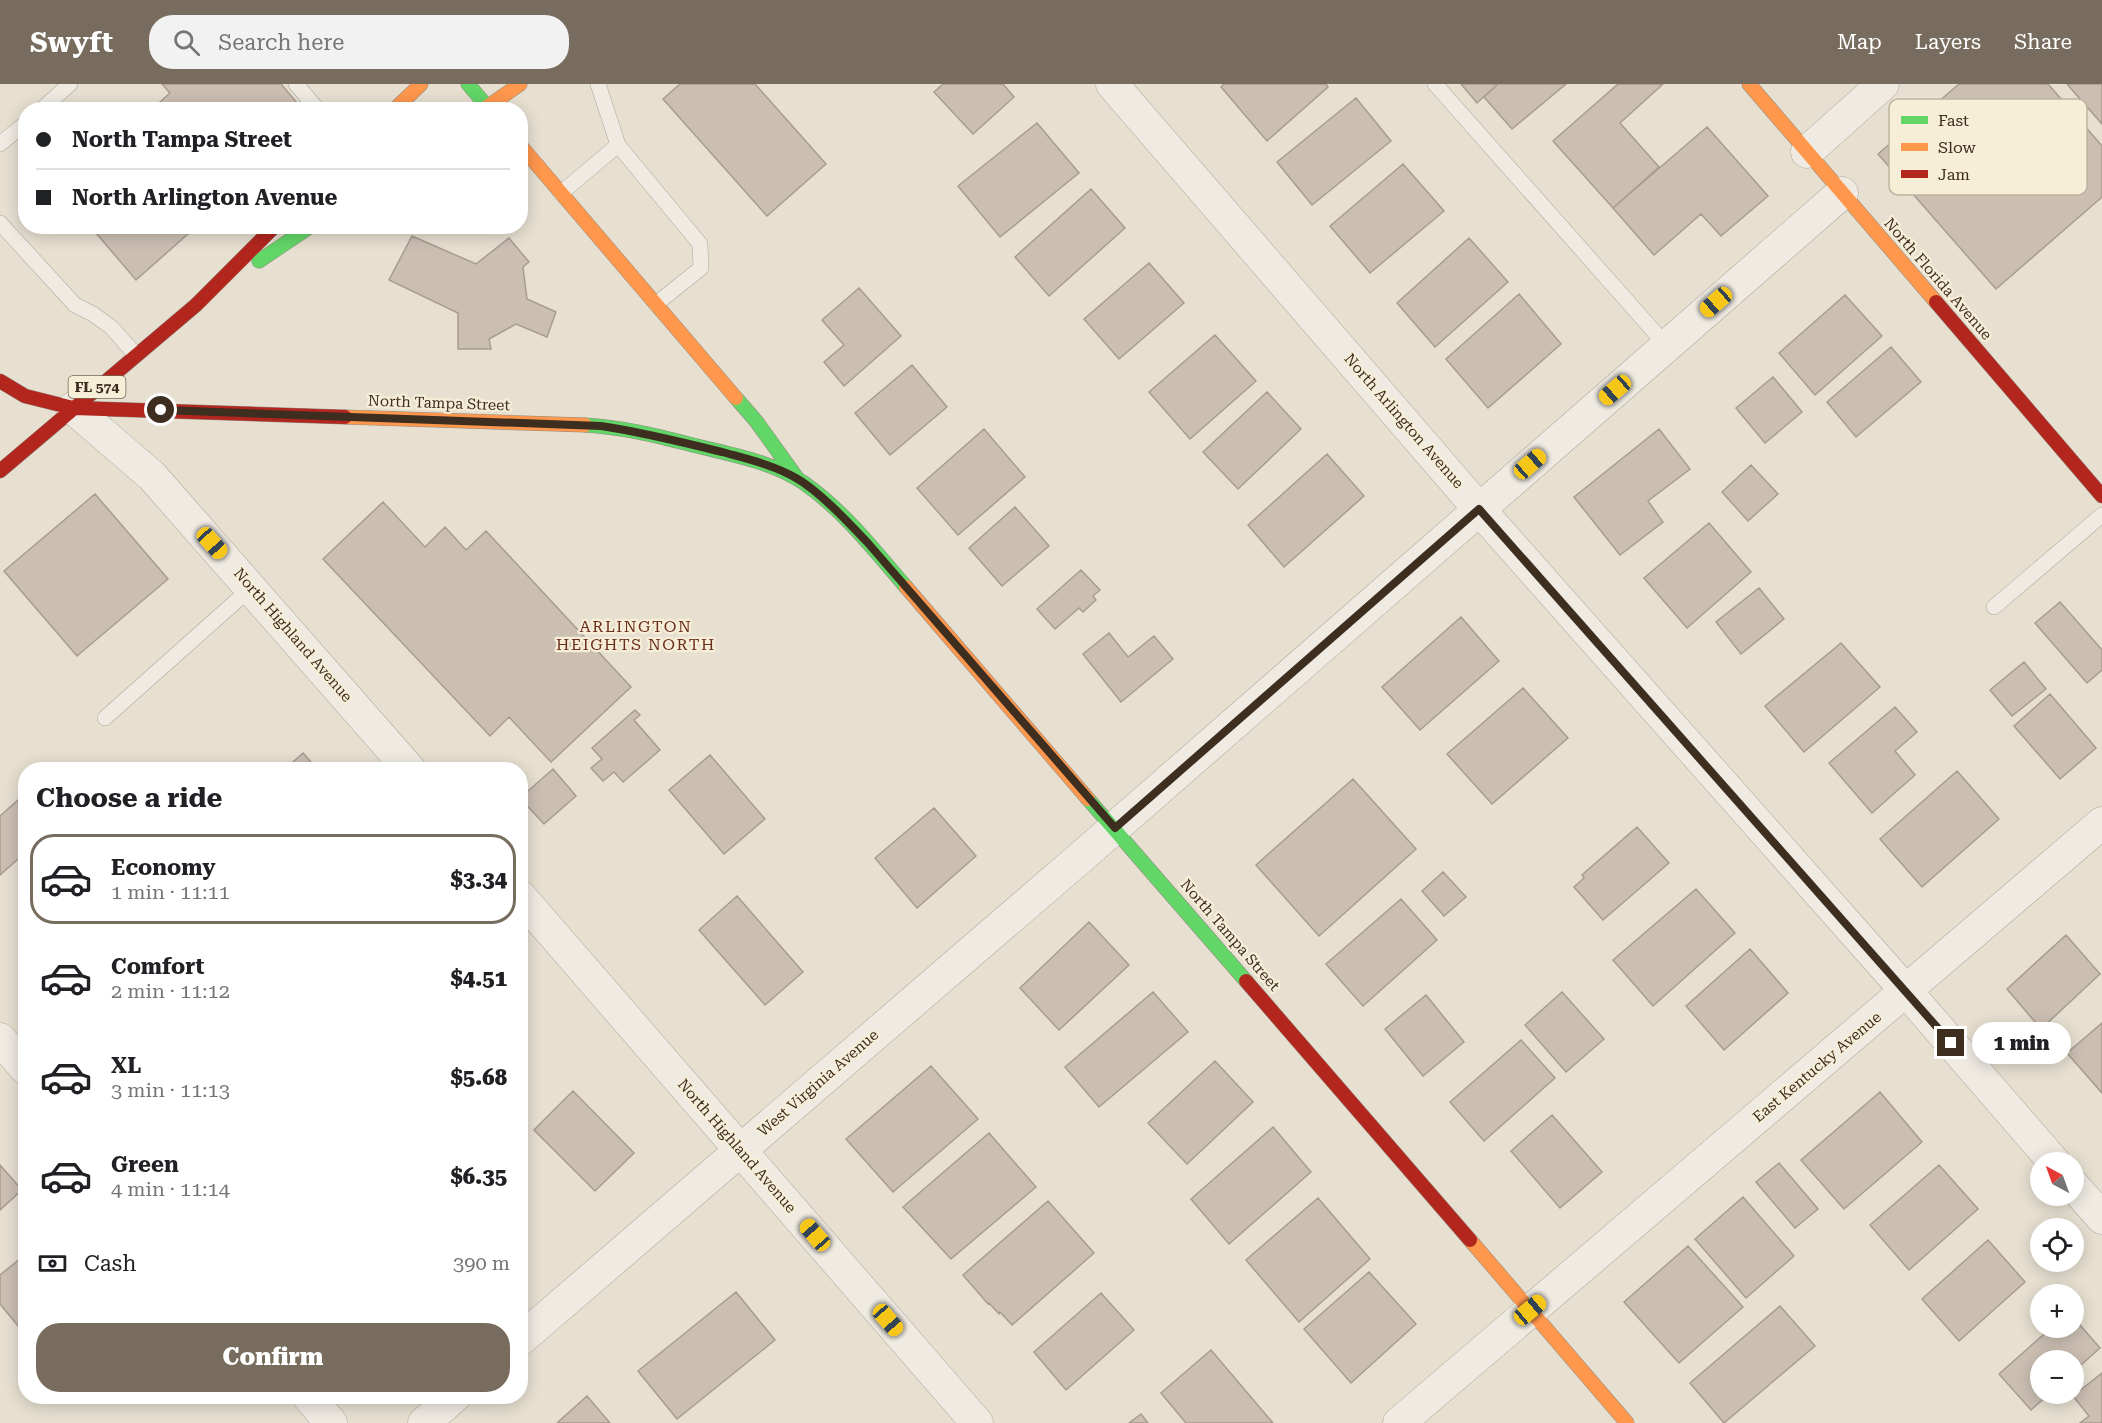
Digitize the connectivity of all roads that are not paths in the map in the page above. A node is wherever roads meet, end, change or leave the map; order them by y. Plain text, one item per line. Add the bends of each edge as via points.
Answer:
1 (70, 84) edge
2 (296, 84) edge
3 (421, 84) edge
4 (468, 84) edge
5 (520, 84) edge
6 (1112, 84) edge
7 (1435, 84) edge
8 (1749, 84) edge
9 (1883, 84) edge
10 (600, 85) edge
11 (50, 102) edge
12 (311, 102) edge
13 (402, 102) edge
14 (482, 102) edge
15 (495, 102) edge
16 (18, 129) edge
17 (0, 144) edge
18 (618, 145) junction
19 (1806, 152) junction
20 (528, 154) edge
21 (561, 193) junction
22 (1842, 193) junction
23 (0, 223) edge
24 (267, 234) edge
25 (299, 234) edge
26 (195, 304) junction
27 (656, 304) junction
28 (1666, 345) junction
29 (136, 355) junction
30 (0, 381) edge
31 (73, 408) junction
32 (0, 471) edge
33 (797, 478) junction
34 (2102, 496) edge
35 (1479, 509) junction
36 (2102, 515) edge
37 (252, 587) junction
38 (1994, 607) dead end
39 (105, 718) dead end
40 (403, 762) edge
41 (2102, 823) edge
42 (1115, 828) junction
43 (528, 905) edge
44 (1907, 992) junction
45 (0, 1040) edge
46 (18, 1060) edge
47 (741, 1150) junction
48 (2045, 1152) edge
49 (2084, 1198) edge
50 (2102, 1218) edge
51 (1530, 1310) junction
52 (528, 1333) edge
53 (315, 1404) edge
54 (445, 1404) edge
55 (331, 1423) edge
56 (424, 1423) edge
57 (976, 1423) edge
58 (1399, 1423) edge
59 (1627, 1423) edge

1 - 11 lane
2 - 12 lane
3 - 13 main road
4 - 14 main road
5 - 15 main road
6 - 35 street, North Arlington Avenue
7 - 28 lane
8 - 19 main road, North Florida Avenue
9 - 19 street
10 - 18 lane
16 - 17 lane
18 - 21 lane
18 - 27 lane via 700,244 701,268
19 - 22 main road, North Florida Avenue
20 - 21 main road, North Tampa Street
21 - 27 main road, North Tampa Street
22 - 28 street, West Virginia Avenue
22 - 34 main road, North Florida Avenue
23 - 29 lane via 75,304 111,327
24 - 26 main road, FL 574
25 - 26 main road, FL 574
26 - 29 main road, FL 574
27 - 33 main road, North Tampa Street via 756,421
28 - 35 street, West Virginia Avenue
29 - 31 main road, FL 574
30 - 31 main road, North Highland Avenue via 30,398
31 - 32 main road, FL 574
31 - 33 main road, North Tampa Street via 601,426 737,456
31 - 37 street, North Highland Avenue via 152,476
33 - 42 main road, North Tampa Street via 867,542
35 - 42 street, West Virginia Avenue
35 - 44 street, North Arlington Avenue
36 - 38 lane
37 - 39 lane
37 - 40 street, North Highland Avenue
41 - 44 street, East Kentucky Avenue
42 - 47 street, West Virginia Avenue
42 - 51 main road, North Tampa Street
43 - 47 street, North Highland Avenue
44 - 48 street, North Arlington Avenue
44 - 51 street, East Kentucky Avenue
45 - 46 street
47 - 52 street, West Virginia Avenue
47 - 57 street, North Highland Avenue
49 - 50 street
51 - 58 street, East Kentucky Avenue
51 - 59 main road, North Tampa Street
53 - 55 street
54 - 56 street

